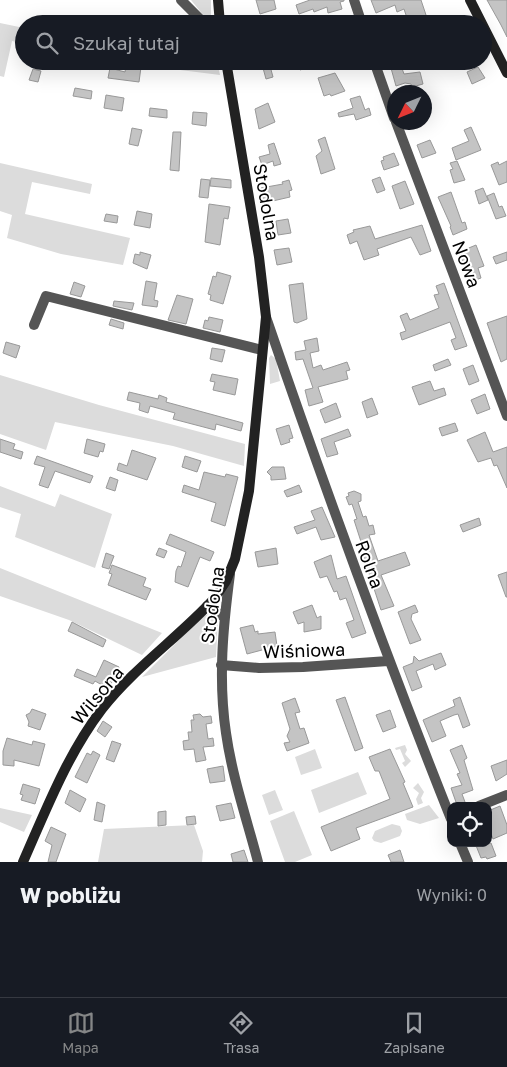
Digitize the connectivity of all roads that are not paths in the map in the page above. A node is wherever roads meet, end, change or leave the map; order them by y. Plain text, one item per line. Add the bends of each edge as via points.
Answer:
1 (181, 0) edge
2 (218, 0) edge
3 (354, 0) edge
4 (470, 0) edge
5 (196, 15) edge
6 (219, 15) edge
7 (359, 15) edge
8 (478, 15) edge
9 (492, 43) edge
10 (228, 70) edge
11 (377, 70) edge
12 (507, 73) edge
13 (387, 98) edge
14 (399, 130) edge
15 (266, 317) junction
16 (34, 325) dead end
17 (262, 350) junction
18 (507, 416) edge
19 (230, 573) junction
20 (207, 606) junction
21 (224, 617) junction
22 (388, 661) junction
23 (221, 665) junction
24 (507, 795) edge
25 (489, 802) edge
26 (447, 810) edge
27 (462, 847) edge
28 (23, 862) edge
29 (258, 862) edge
30 (468, 862) edge

1 - 5 street
2 - 6 street
3 - 7 street
4 - 8 street
9 - 12 street
10 - 15 street, Stodolna via 260,256
11 - 13 street
14 - 18 street, Nowa
15 - 17 street, Stodolna
15 - 22 street, Rolna
16 - 17 street via 46,296
17 - 19 street, Stodolna via 249,491 236,559
19 - 20 street, Wilsona
19 - 21 street, Stodolna
20 - 21 street
20 - 28 street, Wilsona via 115,694 94,720 60,780
21 - 23 street, Stodolna
22 - 23 street, Wiśniowa via 259,668
22 - 26 street, Rolna
23 - 29 street, Stodolna via 226,734
24 - 25 street
27 - 30 street

